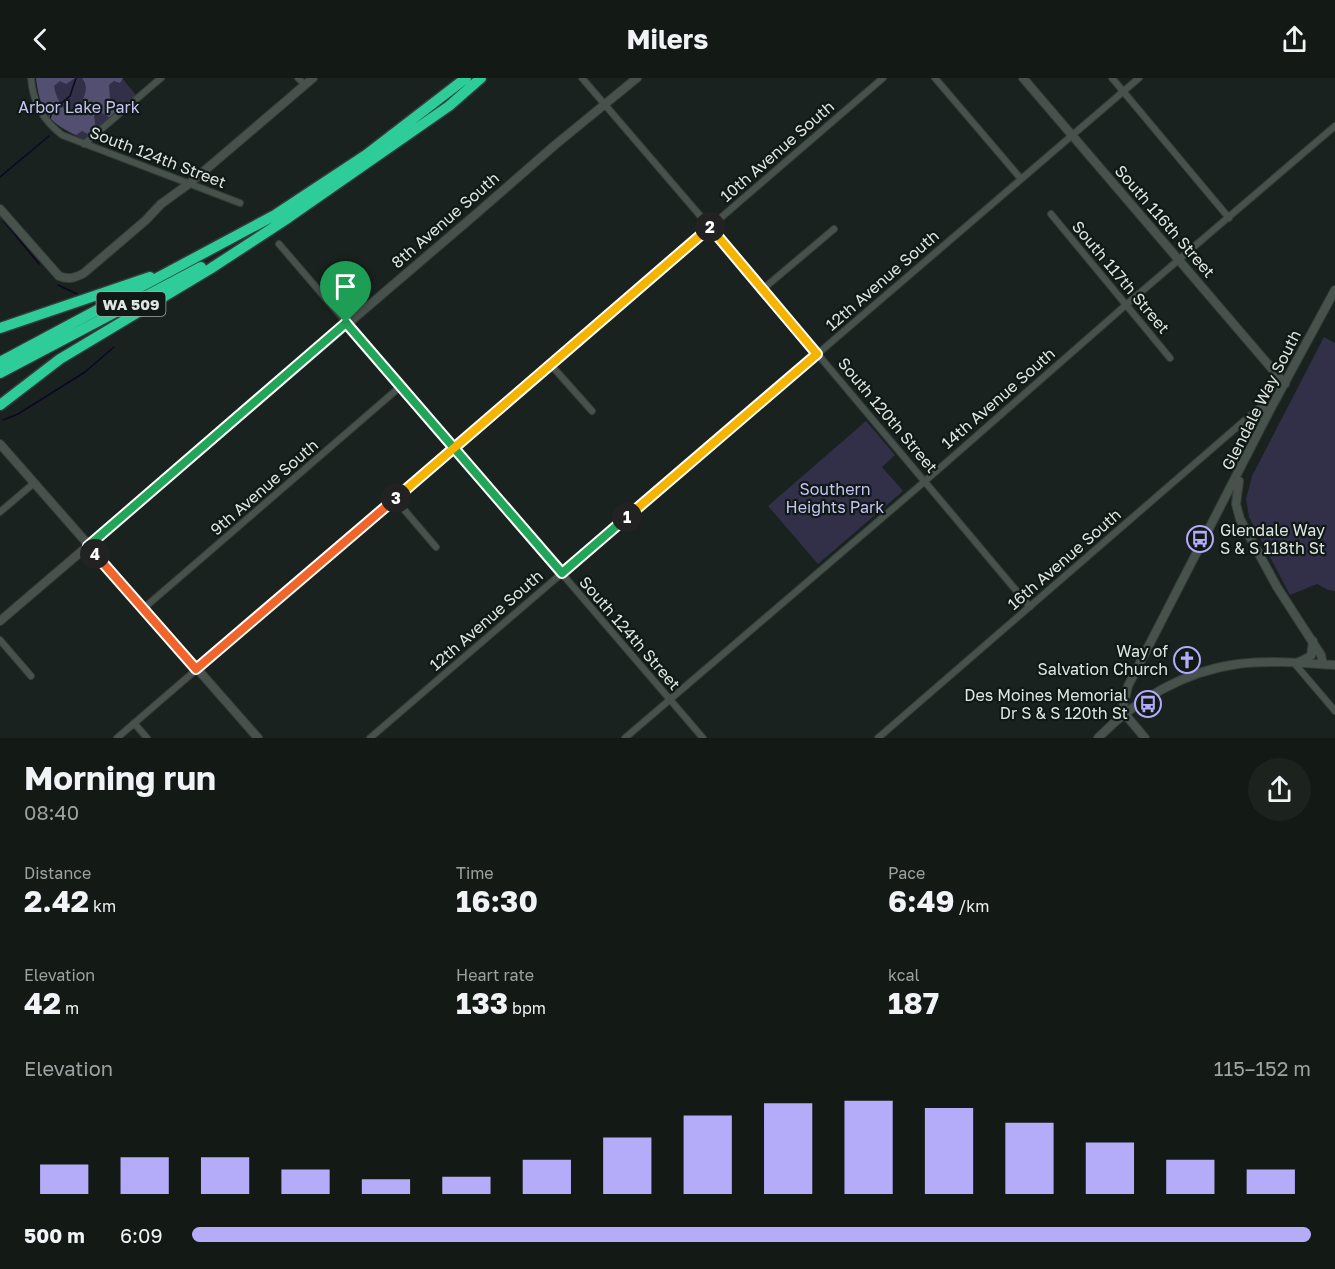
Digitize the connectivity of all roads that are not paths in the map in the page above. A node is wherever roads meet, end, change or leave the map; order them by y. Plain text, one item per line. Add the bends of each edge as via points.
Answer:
1 (31, 78) edge
2 (161, 78) edge
3 (313, 78) edge
4 (466, 78) edge
5 (482, 78) edge
6 (582, 78) edge
7 (637, 78) edge
8 (883, 78) edge
9 (935, 78) edge
10 (1023, 78) edge
11 (1112, 78) edge
12 (1139, 78) edge
13 (301, 82) edge
14 (1124, 92) junction
15 (606, 105) junction
16 (1335, 126) edge
17 (1072, 135) junction
18 (84, 144) junction
19 (1021, 179) junction
20 (190, 183) junction
21 (240, 203) dead end
22 (0, 209) edge
23 (1051, 214) dead end
24 (1229, 218) junction
25 (710, 227) junction
26 (834, 229) dead end
27 (262, 235) junction
28 (231, 238) junction
29 (279, 244) dead end
30 (1179, 260) junction
31 (763, 289) junction
32 (1335, 290) edge
33 (1127, 304) junction
34 (346, 323) junction
35 (0, 328) edge
36 (817, 354) junction
37 (1170, 358) dead end
38 (0, 363) edge
39 (551, 365) junction
40 (0, 373) edge
41 (1285, 384) junction
42 (401, 386) junction
43 (0, 405) edge
44 (1270, 410) junction
45 (592, 411) dead end
46 (0, 444) edge
47 (454, 449) junction
48 (1248, 456) junction
49 (924, 482) junction
50 (34, 483) junction
51 (395, 499) junction
52 (1236, 504) junction
53 (0, 512) edge
54 (1213, 524) junction
55 (88, 546) junction
56 (436, 547) dead end
57 (562, 573) junction
58 (1030, 607) junction
59 (144, 608) junction
60 (0, 621) edge
61 (0, 640) edge
62 (1313, 641) junction
63 (1295, 664) junction
64 (1323, 664) junction
65 (1335, 665) edge
66 (196, 669) junction
67 (32, 676) dead end
68 (670, 700) junction
69 (1335, 711) edge
70 (1124, 713) junction
71 (134, 723) junction
72 (117, 738) edge
73 (147, 738) edge
74 (258, 738) edge
75 (370, 738) edge
76 (625, 738) edge
77 (703, 738) edge
78 (878, 738) edge
79 (1098, 738) edge
80 (1145, 738) edge

1 - 18 street, South 124th Street via 43,118 62,135
2 - 18 street
3 - 13 street
4 - 28 highway, WA 509 via 366,155 275,215
5 - 27 highway, WA 509
6 - 15 street, South 120th Street
7 - 15 street, 8th Avenue South
8 - 25 street, 10th Avenue South
9 - 19 street
10 - 17 street, South 116th Street
11 - 14 street
12 - 14 street, 12th Avenue South
13 - 20 street
14 - 17 street, 12th Avenue South
14 - 24 street
15 - 25 street, South 120th Street
15 - 34 street, 8th Avenue South
16 - 24 street, 14th Avenue South
17 - 19 street, 12th Avenue South
17 - 30 street, South 116th Street
18 - 20 street, South 124th Street
19 - 36 street, 12th Avenue South
20 - 21 street, South 124th Street
20 - 22 street via 84,273 70,278 54,272
23 - 33 street, South 117th Street
24 - 30 street, 14th Avenue South
25 - 31 street, South 120th Street
25 - 39 street, 10th Avenue South
26 - 31 street
27 - 40 highway, WA 509
27 - 43 highway via 60,360
28 - 35 highway via 145,279
28 - 38 highway, WA 509
29 - 34 street, South 124th Street
30 - 33 street, 14th Avenue South
30 - 41 street, South 116th Street
31 - 36 street, South 120th Street
32 - 41 street, Glendale Way South
33 - 37 street, South 117th Street
33 - 49 street, 14th Avenue South
34 - 42 street, South 124th Street
34 - 55 street, 8th Avenue South
36 - 49 street, South 120th Street
36 - 57 street, 12th Avenue South
39 - 45 street
39 - 47 street, 10th Avenue South
41 - 44 street, Glendale Way South
42 - 47 street, South 124th Street
42 - 59 street, 9th Avenue South
44 - 48 street, Glendale Way South
44 - 58 street, 16th Avenue South via 1259,408
46 - 50 street
47 - 51 street, 10th Avenue South
47 - 57 street, South 124th Street
48 - 52 street via 1240,474
48 - 54 street, Glendale Way South
49 - 58 street, South 120th Street
49 - 68 street, 14th Avenue South
50 - 53 street
50 - 55 street
51 - 56 street
51 - 66 street, 10th Avenue South
52 - 54 street, Glendale Way South
52 - 62 street via 1243,525 1276,585
54 - 70 street, Glendale Way South via 1128,686
55 - 59 street
55 - 60 street, 8th Avenue South
57 - 68 street, South 124th Street
57 - 75 street, 12th Avenue South
58 - 78 street, 16th Avenue South
59 - 66 street
61 - 67 street
62 - 63 street via 1311,656
62 - 64 street
63 - 64 street
63 - 69 street
63 - 70 street via 1256,663 1215,669 1164,688
64 - 65 street
66 - 71 street, 10th Avenue South
66 - 74 street
68 - 76 street, 14th Avenue South
68 - 77 street, South 124th Street
70 - 79 street
70 - 80 street
71 - 72 street, 10th Avenue South
71 - 73 street

